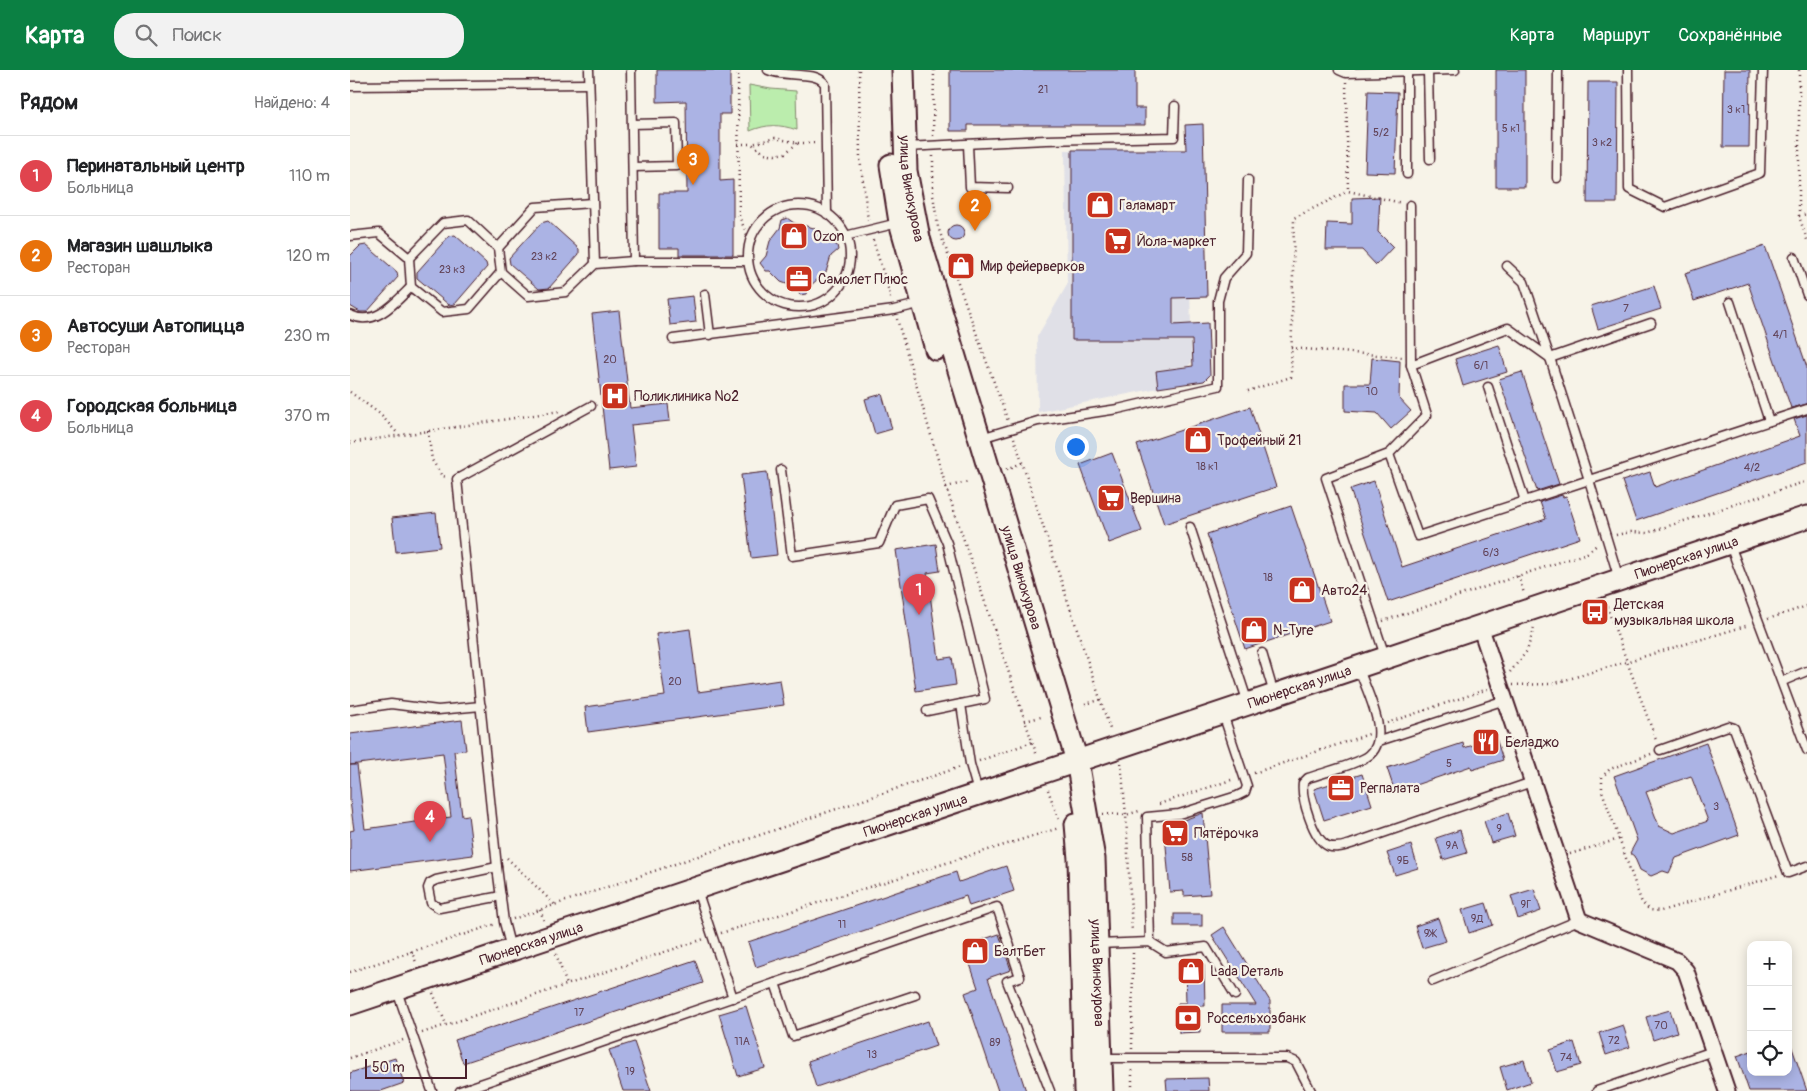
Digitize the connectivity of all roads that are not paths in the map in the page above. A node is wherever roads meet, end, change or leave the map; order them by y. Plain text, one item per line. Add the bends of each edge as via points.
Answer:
1 (589, 70) edge
2 (632, 70) edge
3 (768, 70) edge
4 (889, 70) edge
5 (903, 70) edge
6 (1455, 70) edge
7 (1558, 70) edge
8 (1628, 70) edge
9 (1763, 70) edge
10 (1343, 72) edge
11 (1407, 72) junction
12 (1428, 72) junction
13 (589, 84) junction
14 (350, 86) edge
15 (1174, 106) dead end
16 (632, 124) junction
17 (968, 145) junction
18 (904, 148) junction
19 (1430, 159) dead end
20 (633, 167) junction
21 (1407, 174) dead end
22 (1557, 178) dead end
23 (1248, 180) dead end
24 (1008, 188) dead end
25 (592, 203) junction
26 (1410, 204) road end
27 (827, 214) junction
28 (900, 222) junction
29 (350, 236) edge
30 (845, 236) junction
31 (498, 248) junction
32 (1794, 257) dead end
33 (409, 258) junction
34 (748, 261) junction
35 (634, 262) junction
36 (595, 264) junction
37 (1507, 266) dead end
38 (502, 272) junction
39 (411, 287) junction
40 (705, 294) dead end
41 (1807, 295) edge
42 (929, 301) junction
43 (1730, 302) dead end
44 (350, 315) edge
45 (1651, 323) dead end
46 (710, 335) junction
47 (673, 339) dead end
48 (1550, 358) junction
49 (1411, 361) junction
50 (1488, 387) dead end
51 (591, 406) dead end
52 (1807, 409) edge
53 (1769, 421) junction
54 (972, 441) junction
55 (1389, 454) junction
56 (781, 470) dead end
57 (1589, 480) junction
58 (1525, 501) junction
59 (1807, 517) edge
60 (1190, 526) dead end
61 (1729, 543) junction
62 (1619, 580) junction
63 (1480, 626) junction
64 (1262, 653) dead end
65 (1386, 658) junction
66 (1358, 667) junction
67 (1807, 671) edge
68 (1783, 681) junction
69 (1274, 695) junction
70 (1505, 700) junction
71 (961, 704) junction
72 (1248, 704) junction
73 (481, 706) junction
74 (350, 710) edge
75 (927, 711) dead end
76 (1222, 712) junction
77 (1379, 740) junction
78 (1660, 750) road end
79 (1807, 750) edge
80 (1070, 763) junction
81 (1532, 782) junction
82 (978, 794) junction
83 (1807, 866) edge
84 (497, 867) junction
85 (696, 888) junction
86 (501, 896) junction
87 (1579, 920) junction
88 (1150, 942) junction
89 (1098, 944) junction
90 (512, 951) junction
91 (1432, 981) dead end
92 (775, 983) junction
93 (396, 989) junction
94 (915, 995) dead end
95 (1235, 995) dead end
96 (733, 998) junction
97 (350, 1004) edge
98 (1713, 1051) junction
99 (1101, 1058) junction
100 (482, 1088) edge
101 (432, 1091) edge
102 (460, 1091) edge
103 (1050, 1091) edge
104 (1085, 1091) edge
105 (1102, 1091) edge
106 (1311, 1091) edge
107 (1597, 1091) edge
108 (1727, 1091) edge

1 - 13 lane
2 - 16 lane
3 - 27 lane via 781,74 814,74 823,80 826,89
4 - 28 main road, улица Винокурова via 891,162
5 - 18 main road, улица Винокурова
6 - 12 lane
7 - 22 lane
8 - 9 lane via 1629,189 1665,207 1760,173
10 - 11 lane
11 - 12 lane
11 - 21 lane
12 - 19 lane
13 - 14 lane
13 - 25 lane
15 - 17 lane via 1174,137
16 - 20 lane
16 - 20 lane via 676,122 677,166
17 - 18 lane
17 - 24 lane via 970,188
18 - 42 main road, улица Винокурова
20 - 35 lane
23 - 54 lane via 1246,253 1224,278 1218,301 1218,386 1118,409 1068,415 1010,428
25 - 31 lane via 535,207
25 - 36 lane
26 - 49 lane
27 - 30 lane via 841,227
27 - 34 lane via 800,205 772,212 758,225 750,242
28 - 30 lane
28 - 42 main road, улица Винокурова
29 - 33 lane via 378,233
30 - 34 lane via 850,256 846,276 834,292 816,304 796,307 768,296 754,280
31 - 33 lane via 468,220 443,222
31 - 38 lane
32 - 41 lane
33 - 39 lane
34 - 35 lane
35 - 36 lane
36 - 38 lane via 566,292 528,296
37 - 48 lane via 1524,282
38 - 39 lane via 469,309 442,312
39 - 44 lane via 376,317
40 - 46 lane
42 - 46 lane via 894,310
42 - 54 main road, улица Винокурова
43 - 53 lane
45 - 48 lane
46 - 47 lane
48 - 49 lane via 1508,328
48 - 57 lane
49 - 55 lane via 1427,415
50 - 58 lane
51 - 73 lane via 458,479
52 - 53 lane
53 - 57 lane
54 - 80 main road, улица Винокурова
55 - 58 lane via 1418,536
55 - 65 lane via 1326,478
56 - 71 lane via 792,556 879,543 896,505 928,499 947,543 985,699
57 - 58 lane
57 - 62 lane
59 - 61 main road, Пионерская улица
60 - 72 lane
61 - 62 main road, Пионерская улица
61 - 68 lane
62 - 63 main road, Пионерская улица
63 - 65 main road, Пионерская улица
63 - 70 street
64 - 69 lane
65 - 66 main road, Пионерская улица
66 - 69 main road, Пионерская улица
66 - 77 lane via 1379,727
67 - 68 lane
68 - 79 lane
69 - 72 main road, Пионерская улица
70 - 77 lane
70 - 81 street
71 - 75 lane
71 - 82 lane
72 - 76 main road, Пионерская улица
73 - 74 lane via 438,710 391,704
73 - 84 lane
76 - 80 main road, Пионерская улица
76 - 88 lane via 1247,786 1245,792 1237,796 1179,814 1147,817
77 - 81 lane via 1373,752 1364,759 1308,778 1303,783 1302,793 1314,828 1327,846 1335,848 1352,844
78 - 83 lane via 1728,726 1734,728 1788,872
80 - 82 main road, Пионерская улица
80 - 89 main road, улица Винокурова via 1094,859
80 - 104 main road, улица Винокурова via 1079,859
81 - 87 street
82 - 85 main road, Пионерская улица
84 - 86 lane
84 - 86 lane via 436,880 429,885 428,892 431,903 438,908
85 - 90 main road, Пионерская улица
85 - 96 lane
86 - 90 lane
87 - 91 lane
87 - 98 street via 1678,961 1686,971
88 - 89 lane
88 - 95 lane via 1166,952 1206,947
89 - 99 main road, улица Винокурова
90 - 93 main road, Пионерская улица
92 - 94 lane via 793,1036
92 - 96 lane
92 - 103 lane via 997,907 1020,977 1007,981
93 - 97 main road, Пионерская улица
93 - 101 lane
96 - 100 lane
98 - 107 lane
98 - 108 street
99 - 105 main road, улица Винокурова
99 - 106 lane via 1287,1058 1296,1062
100 - 102 lane

